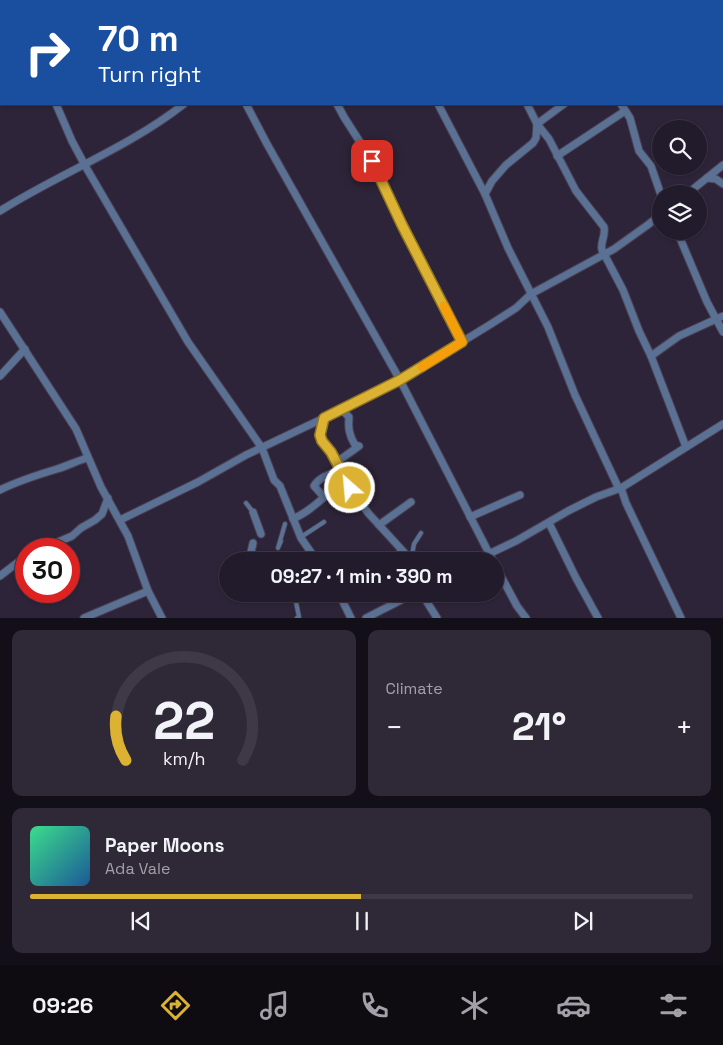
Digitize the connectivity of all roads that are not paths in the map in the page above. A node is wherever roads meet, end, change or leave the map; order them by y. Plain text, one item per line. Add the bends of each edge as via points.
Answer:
1 (56, 105) edge
2 (183, 105) edge
3 (247, 105) edge
4 (338, 105) edge
5 (439, 105) edge
6 (528, 105) edge
7 (563, 105) edge
8 (622, 105) edge
9 (625, 111) junction
10 (537, 124) junction
11 (557, 156) junction
12 (85, 164) junction
13 (723, 165) edge
14 (707, 178) junction
15 (723, 184) edge
16 (658, 185) edge
17 (698, 185) edge
18 (485, 194) junction
19 (0, 211) edge
20 (652, 221) edge
21 (681, 240) edge
22 (604, 254) junction
23 (531, 294) junction
24 (0, 312) edge
25 (720, 318) edge
26 (723, 332) edge
27 (462, 342) junction
28 (25, 349) junction
29 (651, 356) junction
30 (0, 376) edge
31 (400, 380) junction
32 (342, 410) junction
33 (324, 418) junction
34 (723, 424) edge
35 (686, 447) junction
36 (262, 448) junction
37 (87, 458) junction
38 (339, 466) junction
39 (350, 488) junction
40 (620, 488) junction
41 (0, 490) edge
42 (520, 495) dead end
43 (324, 497) junction
44 (108, 498) junction
45 (411, 502) dead end
46 (246, 503) dead end
47 (253, 512) joint
48 (470, 517) junction
49 (120, 520) junction
50 (293, 520) junction
51 (324, 522) dead end
52 (549, 523) junction
53 (285, 524) dead end
54 (379, 525) junction
55 (421, 533) dead end
56 (261, 534) dead end
57 (301, 537) junction
58 (67, 538) edge
59 (281, 541) dead end
60 (253, 543) dead end
61 (401, 550) joint
62 (251, 552) edge
63 (311, 552) edge
64 (398, 552) edge
65 (412, 552) edge
66 (488, 552) edge
67 (491, 552) edge
68 (15, 564) edge
69 (0, 576) edge
70 (504, 581) edge
71 (148, 591) junction
72 (296, 602) dead end
73 (343, 602) edge
74 (397, 602) edge
75 (427, 602) edge
76 (84, 618) edge
77 (162, 618) edge
78 (297, 618) edge
79 (351, 618) edge
80 (366, 618) edge
81 (438, 618) edge
82 (526, 618) edge
83 (598, 618) edge
84 (681, 618) edge

1 - 12 street
2 - 12 street via 154,126
3 - 31 street
4 - 27 street via 372,161
5 - 18 street
6 - 10 street
7 - 10 street
8 - 9 street
9 - 11 street
9 - 16 street via 639,151 651,166
10 - 11 street
10 - 18 street via 533,143 506,165
11 - 22 street via 576,191 604,227 601,246
12 - 19 street
12 - 36 street via 188,342
13 - 14 street
14 - 15 street
14 - 17 street
18 - 23 street
20 - 22 street
21 - 25 street
22 - 23 street
22 - 29 street
23 - 27 street via 516,308
23 - 40 street
24 - 28 street
25 - 26 street
25 - 29 street via 679,336
27 - 31 street
28 - 30 street
28 - 37 street via 76,429
29 - 35 street
31 - 32 street
31 - 48 street
32 - 33 street
32 - 38 street via 349,417 348,430 352,441 359,446
33 - 36 street
33 - 38 street via 320,435
34 - 35 street
35 - 40 street
36 - 49 street
36 - 50 street
37 - 41 street
37 - 44 street
38 - 39 street
38 - 43 street via 314,486
39 - 43 street via 342,487
39 - 54 street
40 - 52 street via 589,500
40 - 84 street
42 - 48 street
43 - 50 street
44 - 49 street
44 - 58 street via 102,514
45 - 54 street
46 - 47 lane
47 - 56 street
48 - 66 street
49 - 71 street
50 - 57 street
51 - 57 lane
52 - 67 street
52 - 83 street
53 - 59 lane
54 - 61 street
55 - 65 lane
57 - 63 street
60 - 62 street
61 - 64 lane
68 - 69 street
70 - 82 street
71 - 76 street
71 - 77 street
72 - 78 lane
73 - 79 street
74 - 80 street
75 - 81 street

